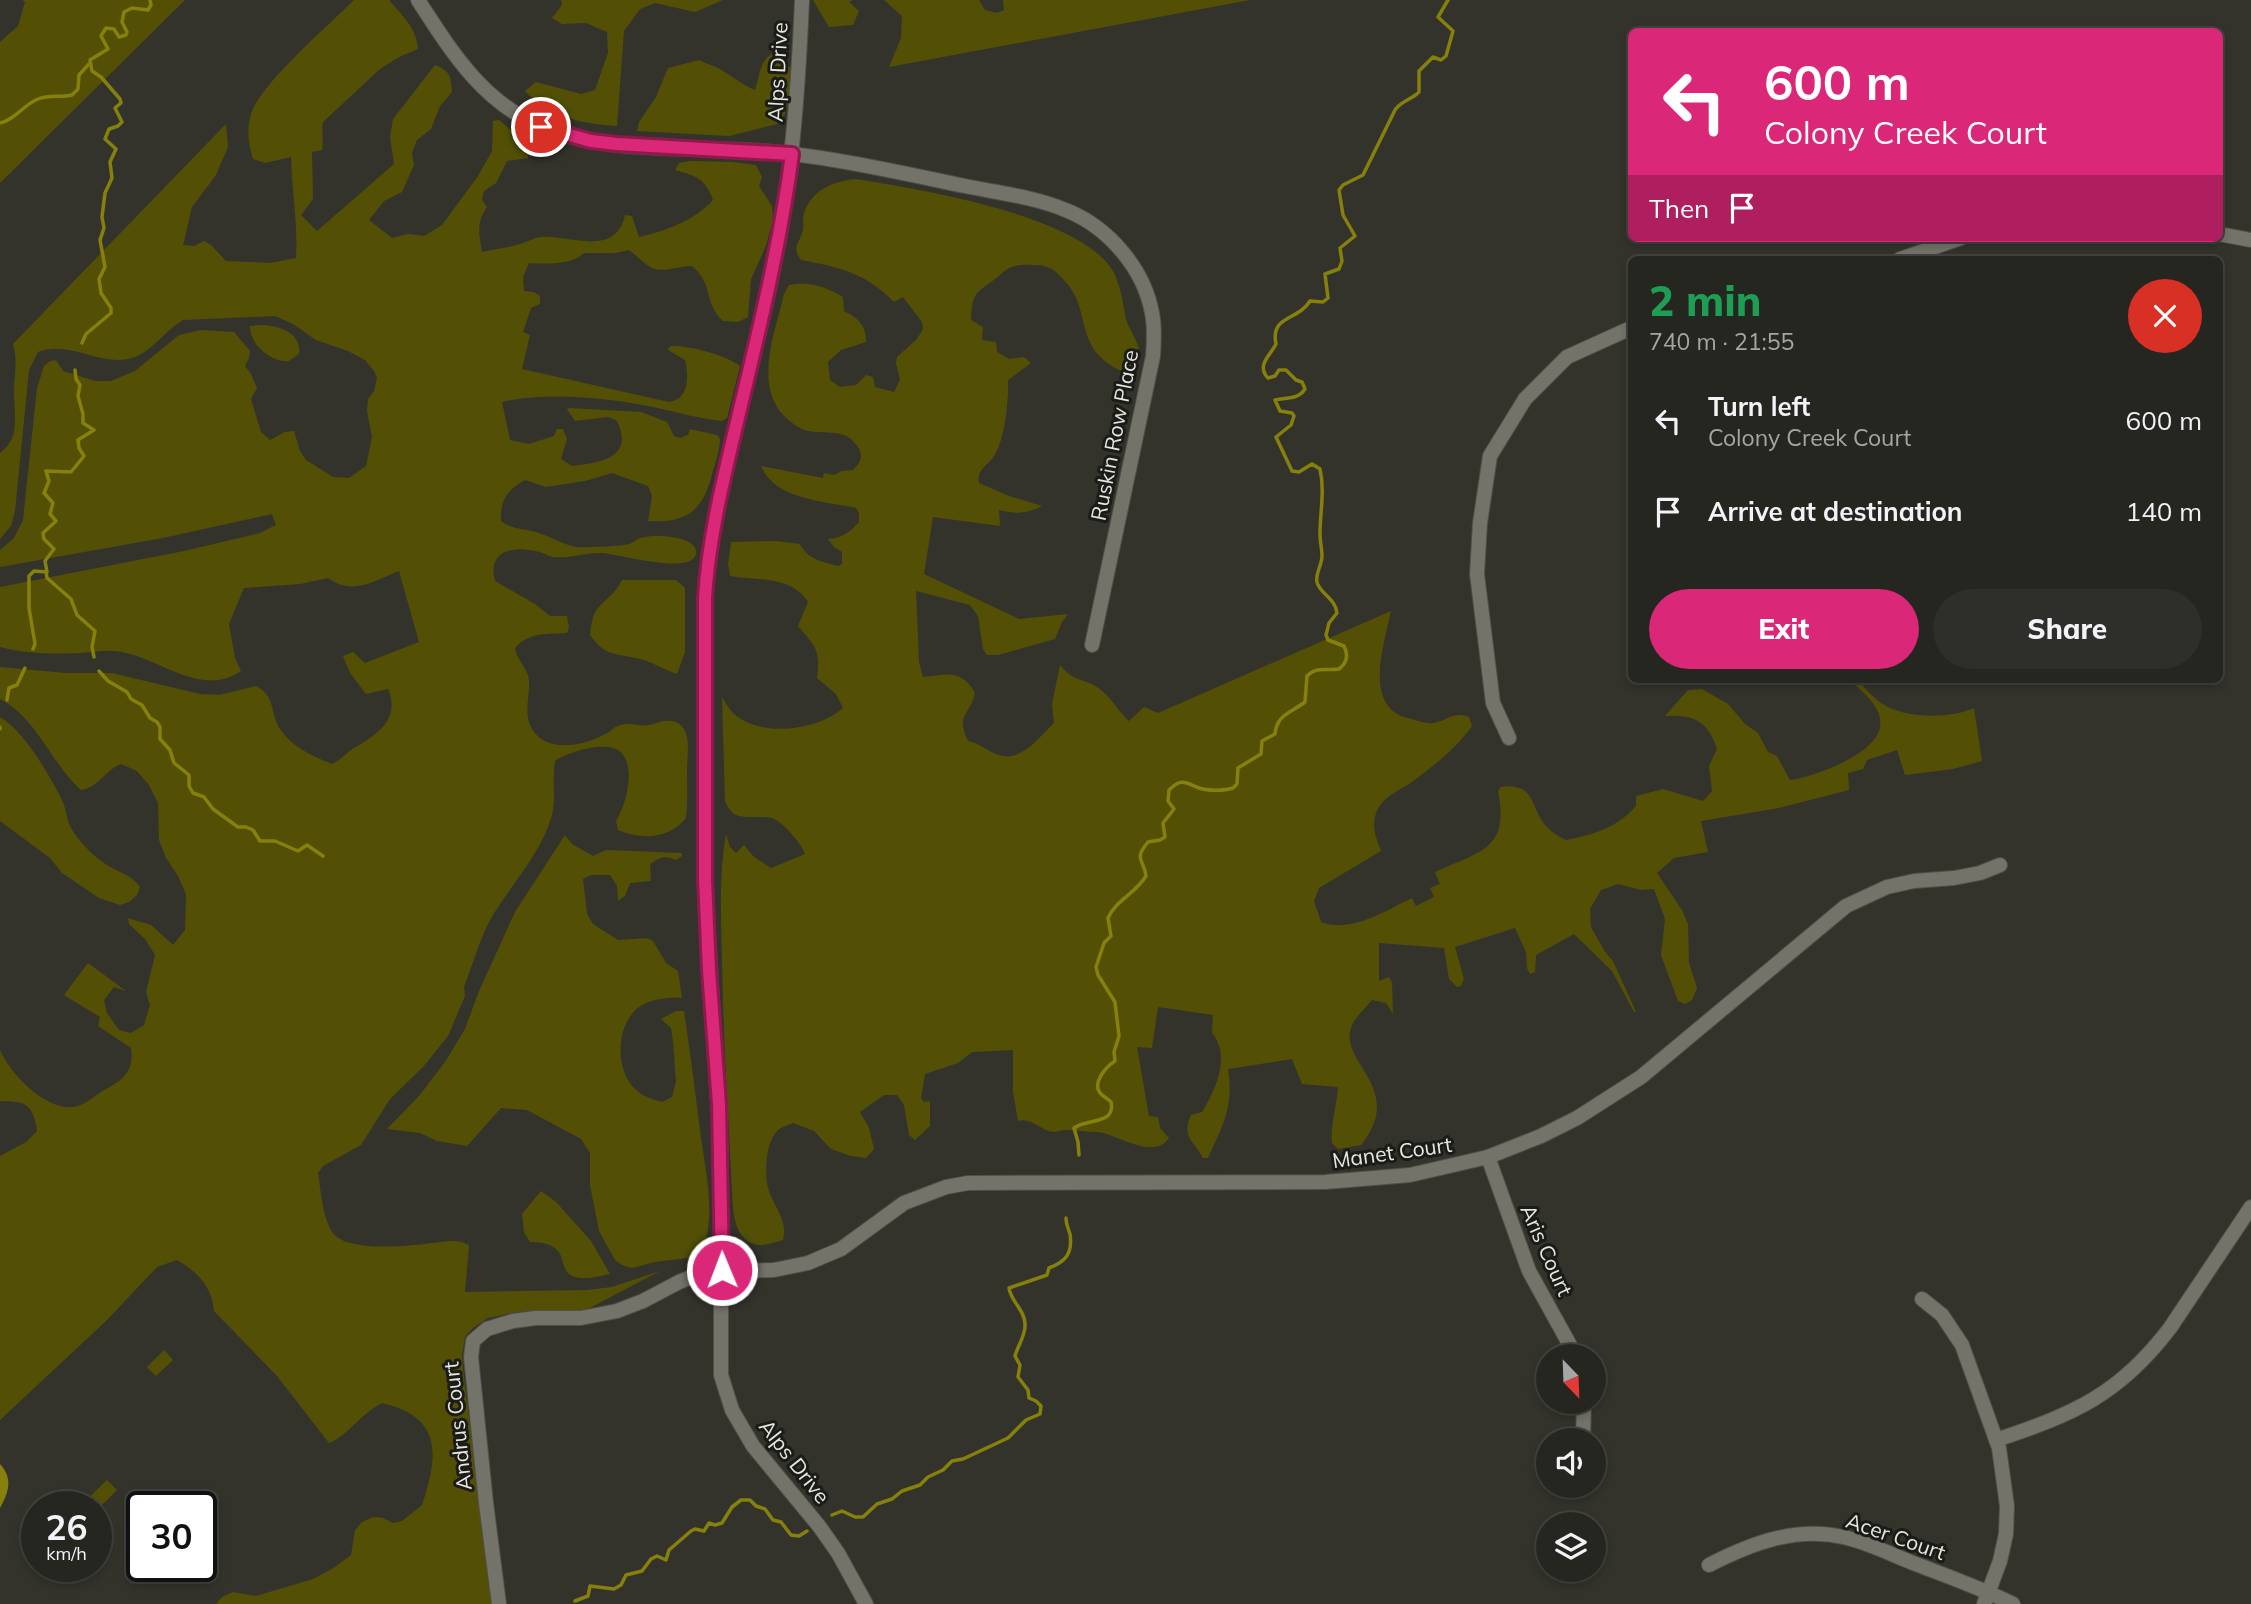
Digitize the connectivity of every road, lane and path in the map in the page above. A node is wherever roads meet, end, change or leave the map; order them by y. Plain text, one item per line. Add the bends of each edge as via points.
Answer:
1 (418, 0) edge
2 (802, 0) edge
3 (792, 154) junction
4 (2223, 235) edge
5 (2251, 240) edge
6 (1949, 242) edge
7 (1909, 256) edge
8 (1628, 329) edge
9 (1092, 645) dead end
10 (1509, 738) dead end
11 (2000, 865) dead end
12 (1488, 1157) junction
13 (2251, 1207) edge
14 (722, 1270) junction
15 (1922, 1299) dead end
16 (1569, 1344) edge
17 (1996, 1440) junction
18 (1709, 1565) dead end
19 (1986, 1598) edge
20 (499, 1604) edge
21 (866, 1604) edge
22 (2013, 1604) edge

1 - 3 street, Ruskin Row Place via 481,87 541,127 617,144
2 - 3 street, Alps Drive
3 - 9 street, Ruskin Row Place via 1052,205 1101,230 1138,275 1152,313 1153,356
3 - 14 street, Alps Drive via 771,281 715,510 705,598 705,879 719,1104
4 - 5 street
6 - 7 street
8 - 10 street via 1567,357 1525,399 1490,456 1477,574 1493,703
11 - 12 street, Manet Court via 1980,873 1887,887 1846,906 1641,1077 1577,1118
12 - 14 street, Manet Court via 1410,1175 1336,1182 968,1183 904,1203 841,1249 817,1260 774,1270
12 - 16 street, Aris Court via 1529,1271
13 - 17 street via 2171,1328 2124,1379 2080,1409
14 - 20 street, Andrus Court via 694,1275 617,1311 581,1318 513,1321 487,1329 473,1341 485,1503
14 - 21 street, Alps Drive via 720,1365 732,1410 764,1461 838,1553
15 - 17 street via 1942,1315 1962,1345
17 - 19 street via 2005,1482 2006,1534
18 - 19 street, Acer Court via 1772,1539 1825,1534 1857,1541
19 - 22 street, Acer Court

